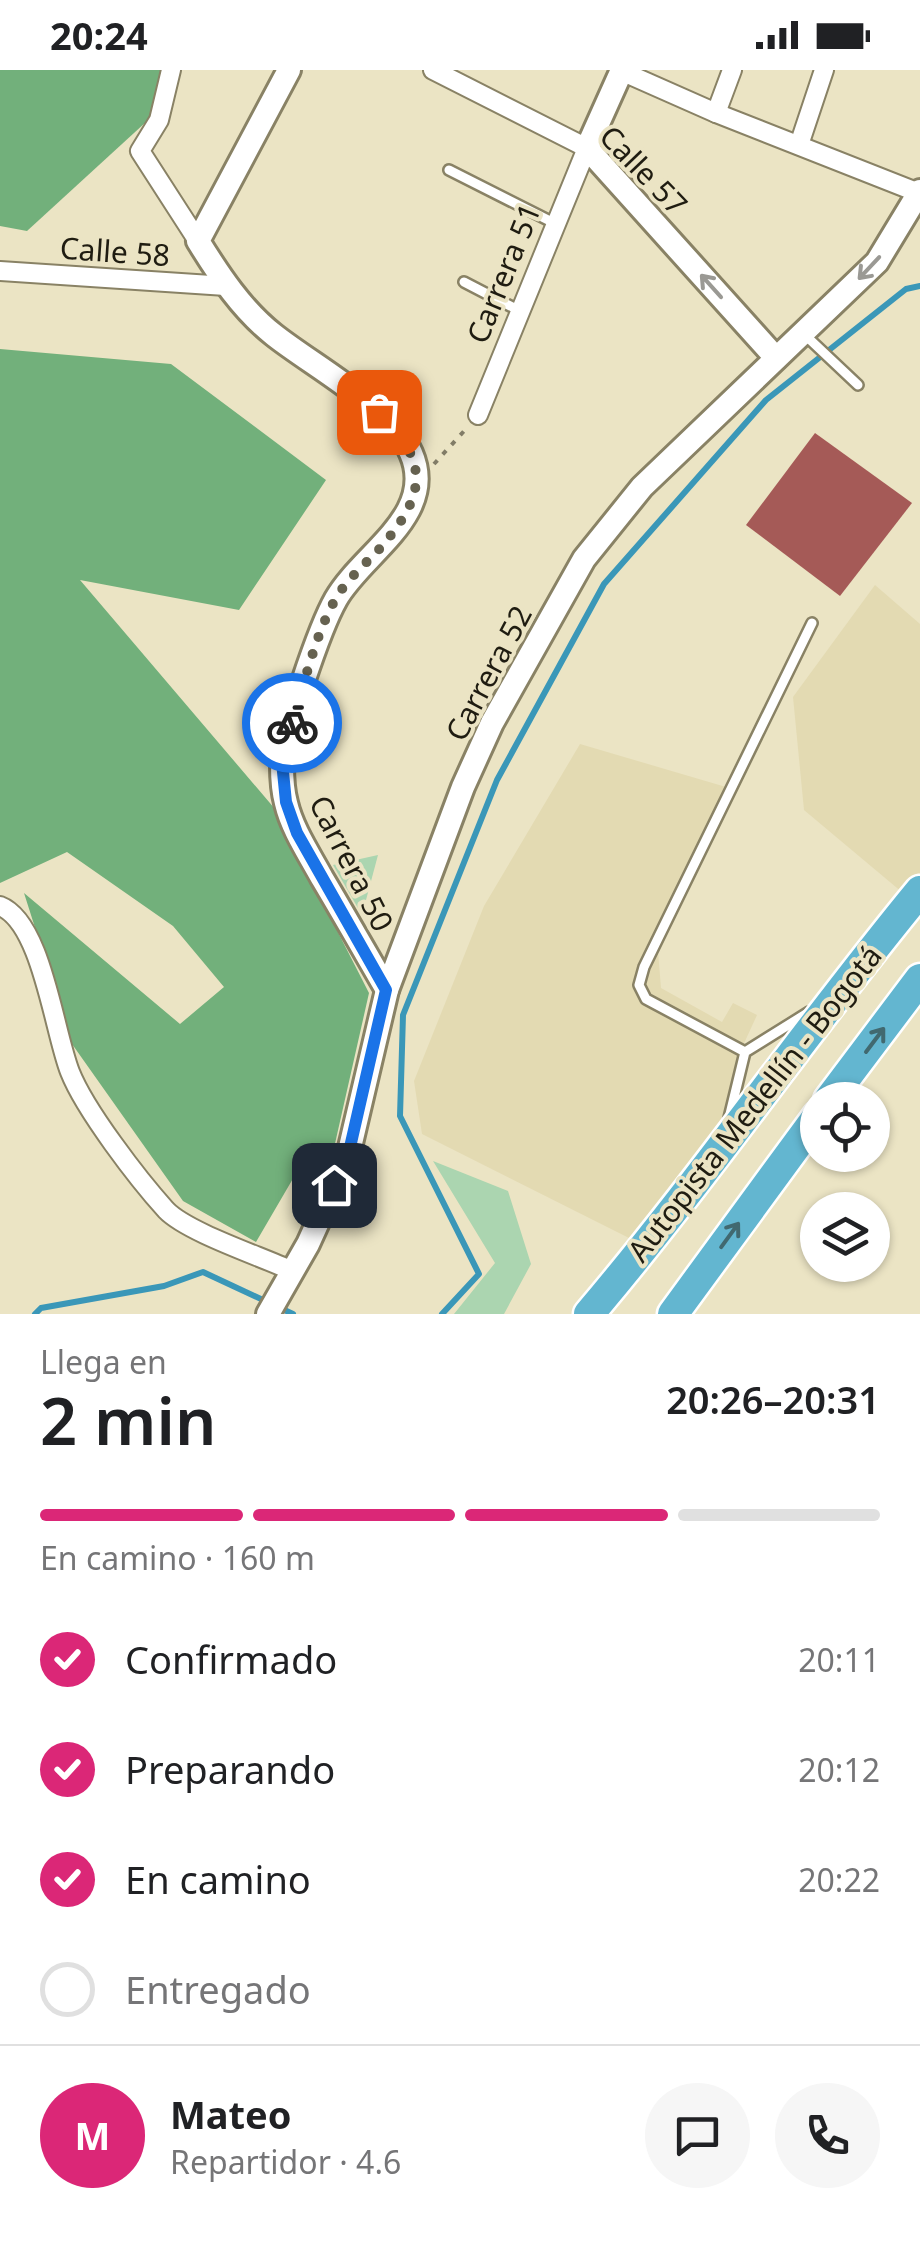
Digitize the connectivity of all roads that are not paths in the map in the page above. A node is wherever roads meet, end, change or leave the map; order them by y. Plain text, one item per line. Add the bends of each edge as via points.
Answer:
1 (171, 70) edge
2 (289, 70) edge
3 (433, 70) edge
4 (621, 70) edge
5 (732, 70) edge
6 (824, 70) edge
7 (716, 113) junction
8 (800, 145) junction
9 (587, 148) junction
10 (449, 170) dead end
11 (920, 192) edge
12 (556, 224) junction
13 (198, 241) junction
14 (0, 271) edge
15 (464, 282) dead end
16 (226, 286) junction
17 (520, 311) junction
18 (808, 338) junction
19 (776, 358) junction
20 (858, 385) dead end
21 (478, 415) road end
22 (812, 623) dead end
23 (920, 891) edge
24 (0, 906) edge
25 (920, 979) edge
26 (386, 990) junction
27 (833, 997) junction
28 (745, 1052) junction
29 (843, 1082) edge
30 (800, 1141) edge
31 (722, 1151) junction
32 (278, 1294) edge
33 (588, 1314) edge
34 (673, 1314) edge

1 - 13 street via 160,120 140,151
2 - 13 street
3 - 9 street, Calle 57
4 - 7 street
4 - 9 street, Carrera 51
5 - 7 street
6 - 8 street
7 - 8 street
8 - 11 street
9 - 12 street, Carrera 51
19 -> 9 street, Calle 57
10 - 12 lane
11 -> 18 street, Carrera 52 via 876,262
12 - 17 street, Carrera 51
13 - 16 street
14 - 16 street, Calle 58
15 - 17 lane
16 - 26 street, Carrera 50 via 270,332 379,412 412,456 417,483 410,508 336,598 282,762 297,833
17 - 21 street, Carrera 51
18 - 19 street, Carrera 52
18 - 20 lane
19 - 26 street, Carrera 52 via 642,487 584,560 492,723
22 - 28 lane via 639,985 646,998
23 - 27 highway, Autopista Medellín - Bogotá
24 - 32 street via 30,938 70,1072 90,1110 169,1213
29 -> 25 highway, Autopista Medellín - Bogotá
26 - 32 street, Carrera 52 via 348,1156
27 - 28 lane
27 - 31 highway, Autopista Medellín - Bogotá
28 - 31 lane
34 -> 30 highway, Autopista Medellín - Bogotá
31 - 33 highway, Autopista Medellín - Bogotá

